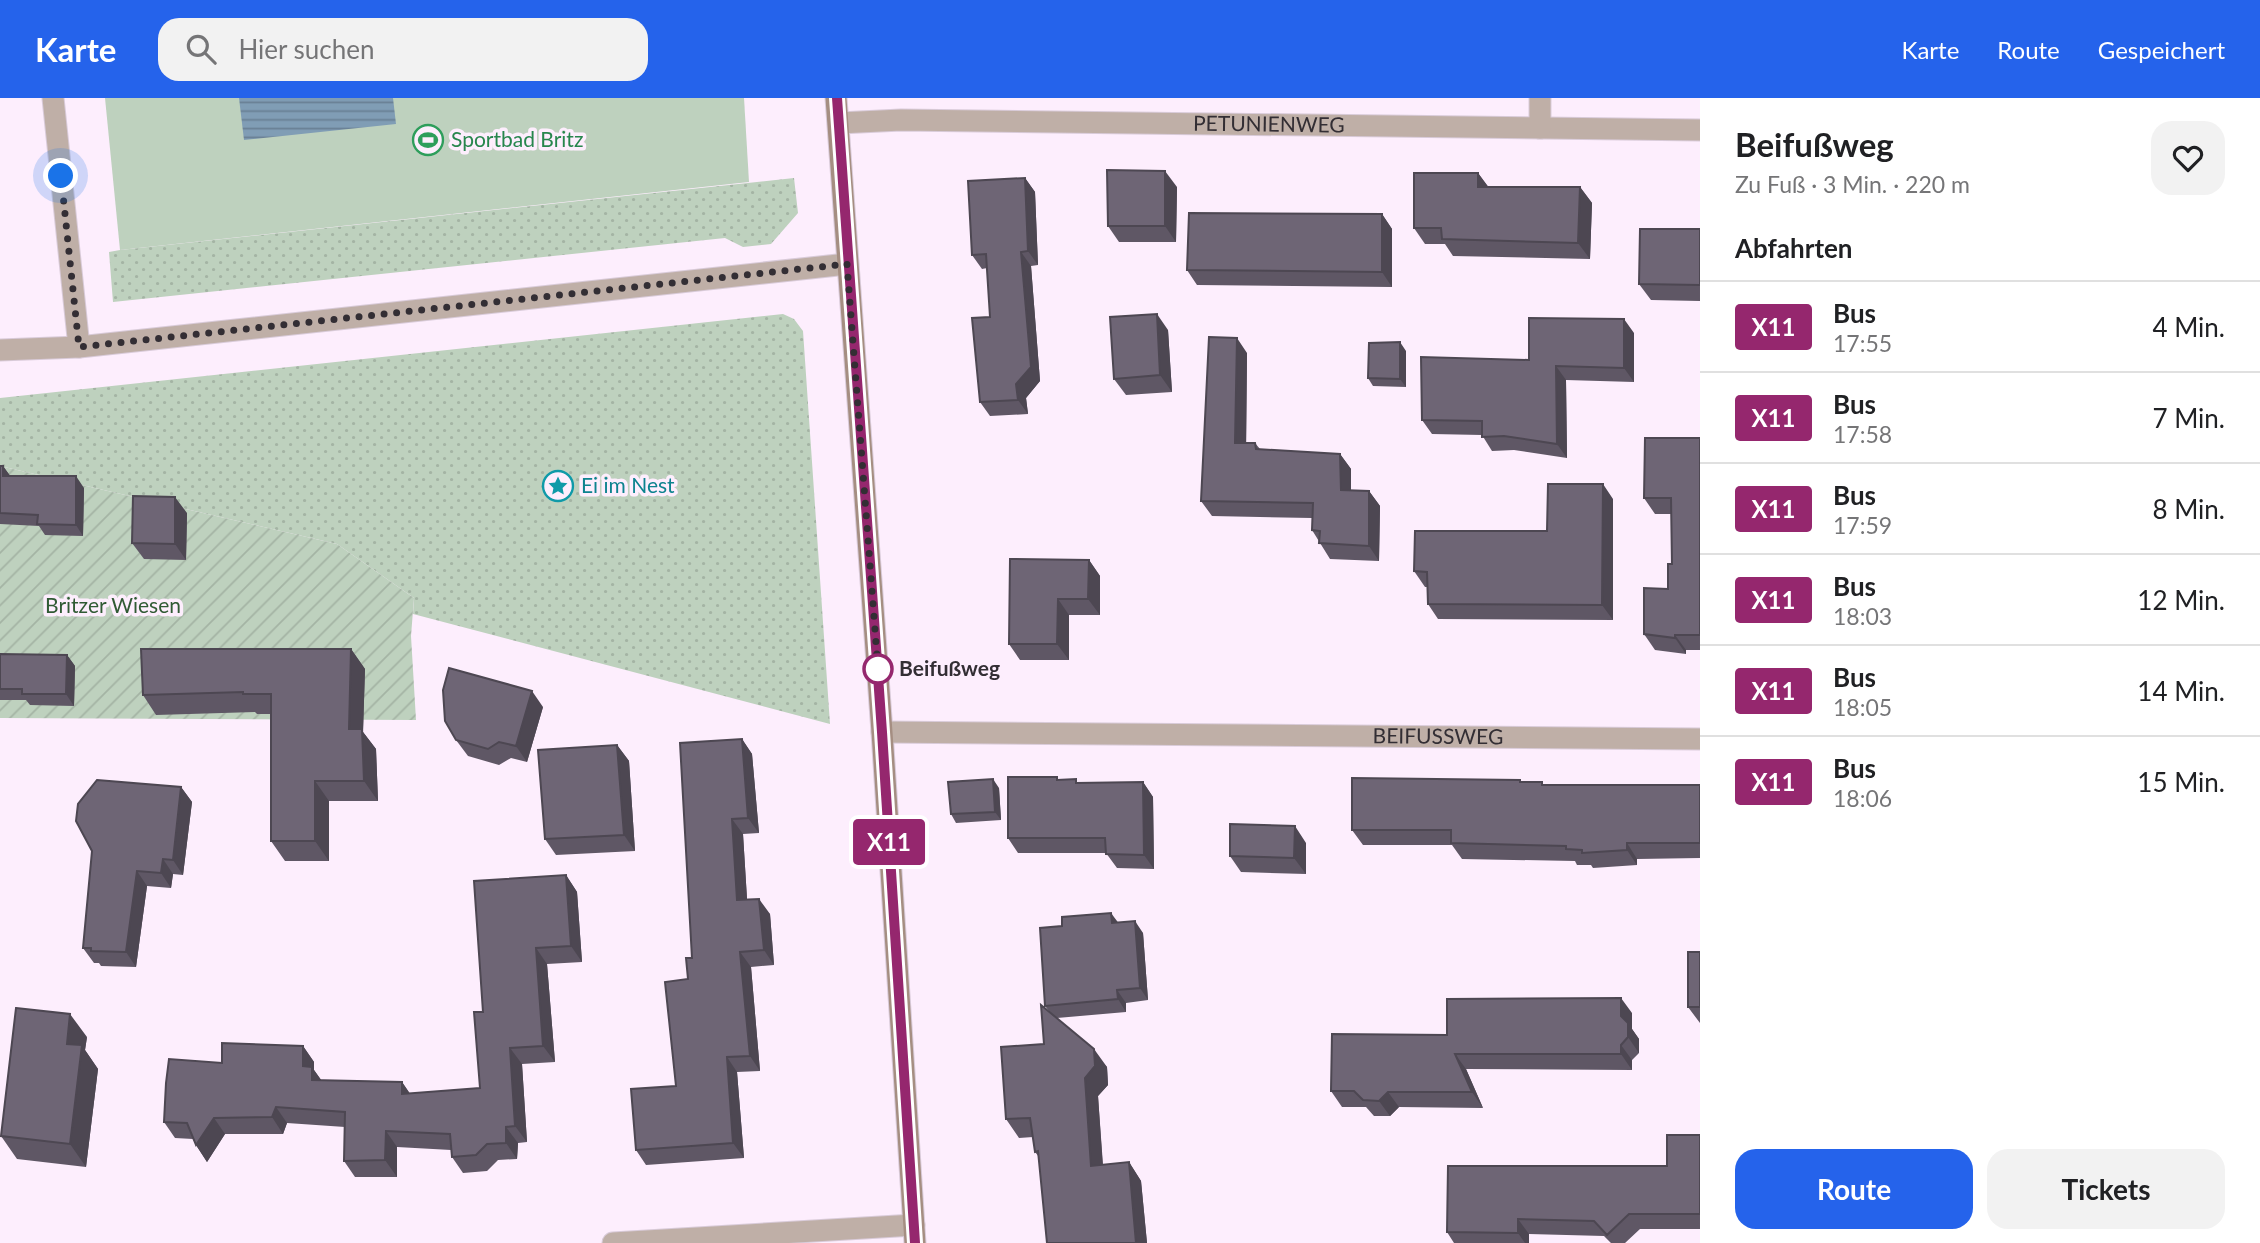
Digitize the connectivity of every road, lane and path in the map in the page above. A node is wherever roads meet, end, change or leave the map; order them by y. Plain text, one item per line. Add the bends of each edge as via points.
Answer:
1 (53, 98) edge
2 (836, 98) edge
3 (1540, 98) edge
4 (839, 123) junction
5 (1540, 128) junction
6 (1700, 130) edge
7 (847, 264) junction
8 (79, 347) junction
9 (0, 350) edge
10 (882, 732) junction
11 (1700, 739) edge
12 (914, 1234) edge
13 (613, 1243) edge

1 - 8 street
2 - 4 street
3 - 5 street
4 - 5 street, PETUNIENWEG
4 - 7 street
5 - 6 street, PETUNIENWEG
7 - 8 street
7 - 10 street
8 - 9 street
10 - 11 street, BEIFUSSWEG
10 - 12 street
12 - 13 street

